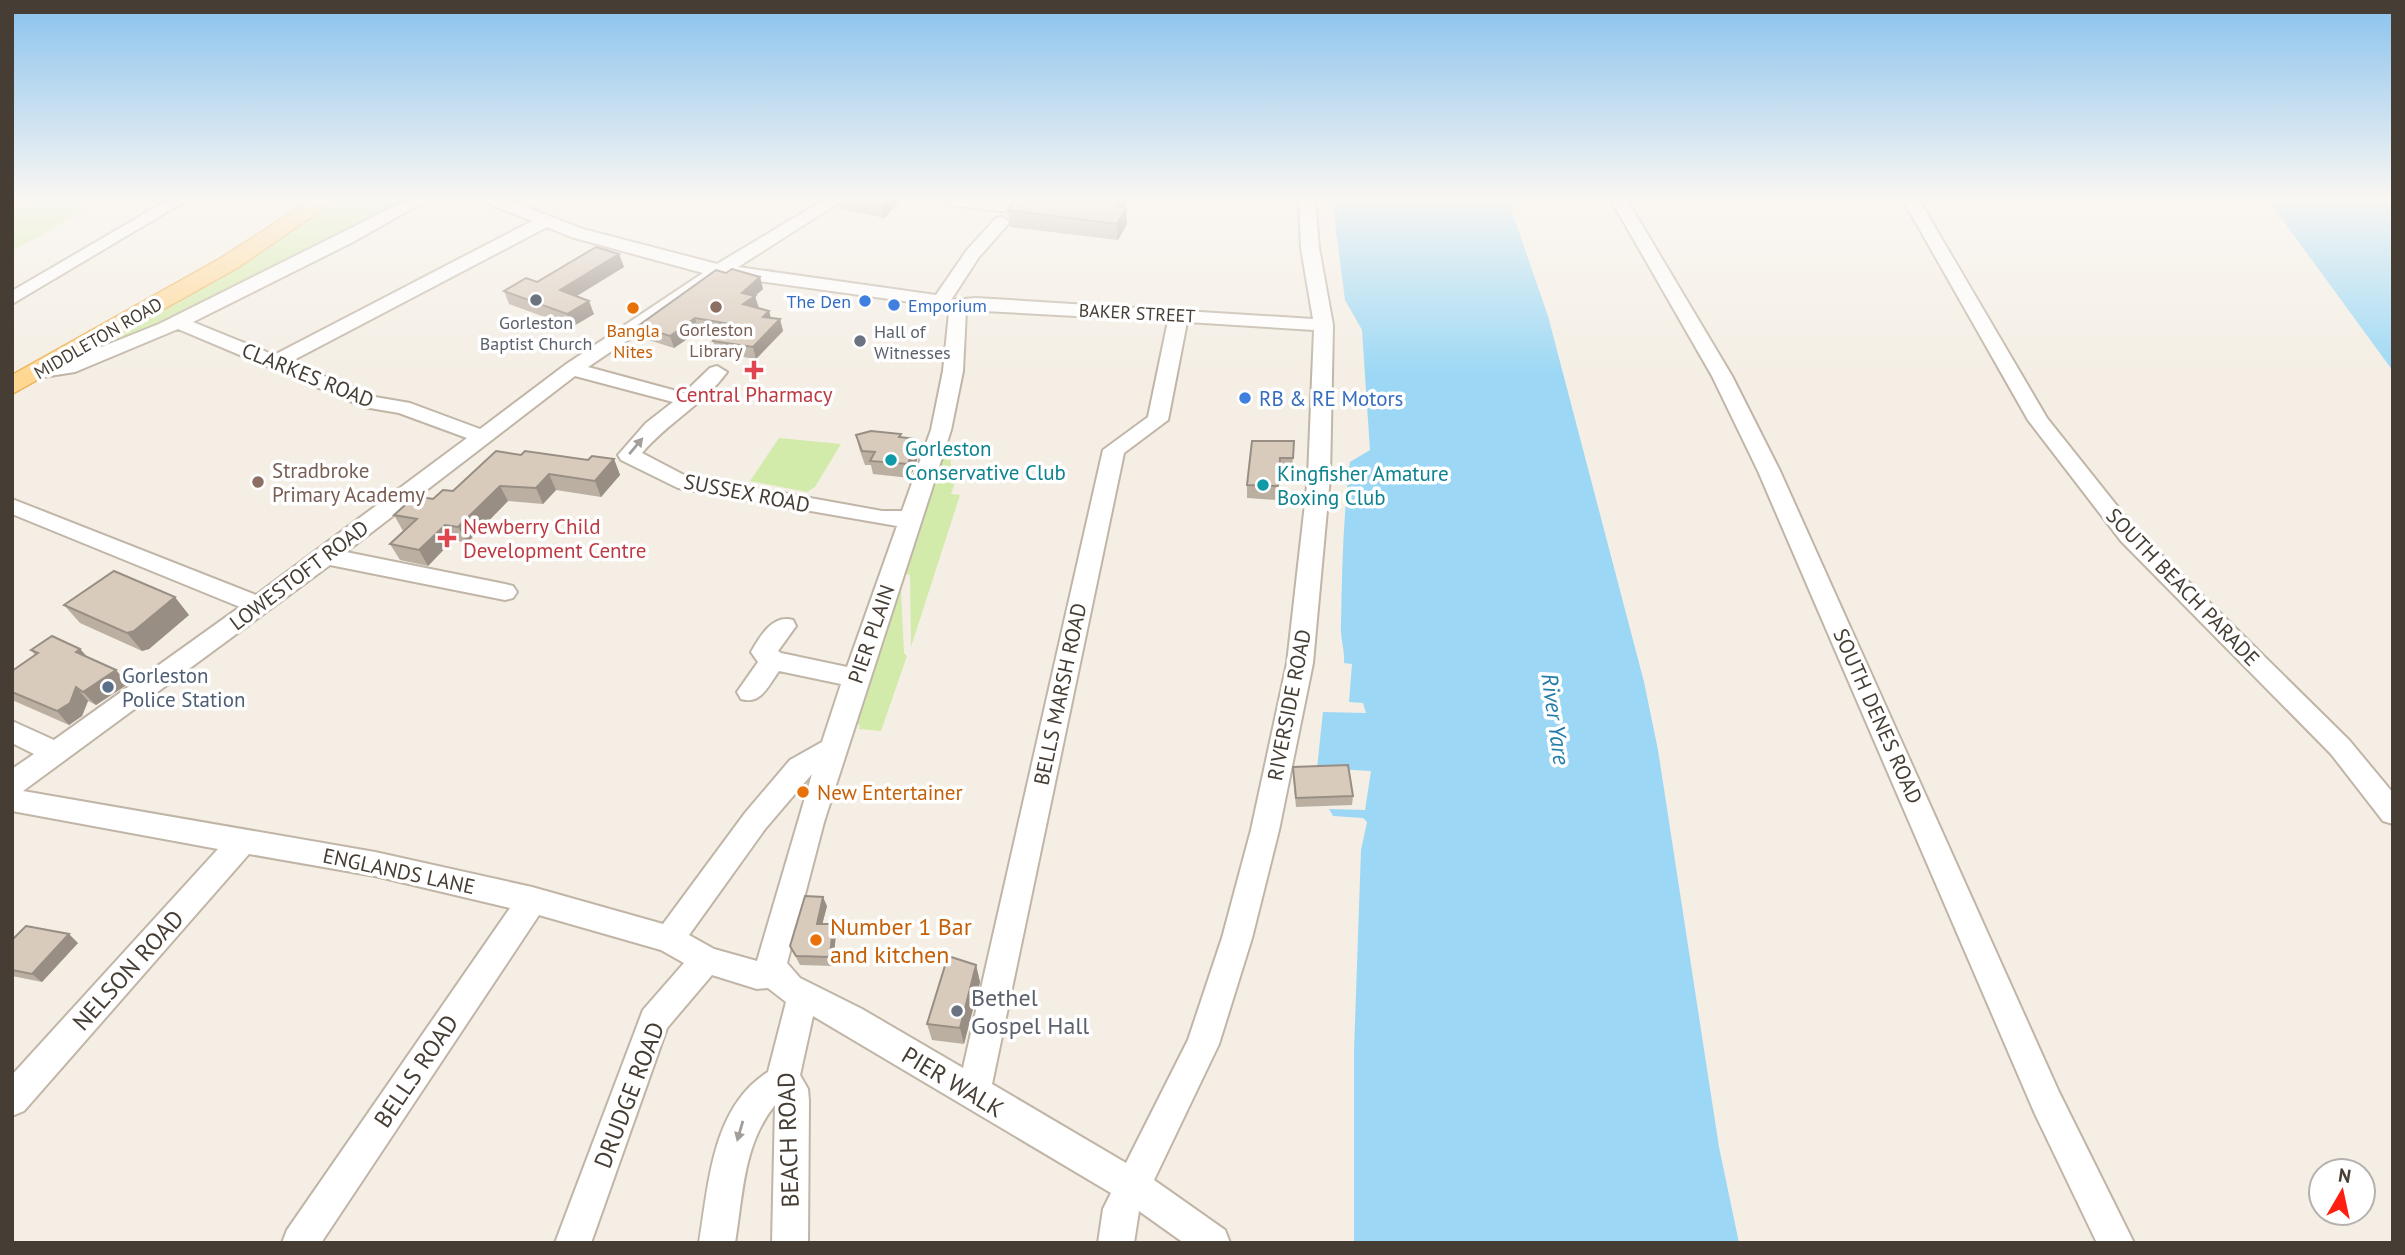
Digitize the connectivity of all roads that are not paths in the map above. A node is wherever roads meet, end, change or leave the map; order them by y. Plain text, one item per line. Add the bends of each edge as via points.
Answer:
1 (80, 259) edge
2 (236, 259) edge
3 (308, 259) edge
4 (473, 259) edge
5 (665, 259) edge
6 (741, 259) edge
7 (970, 259) edge
8 (1312, 259) edge
9 (1653, 259) edge
10 (1945, 259) edge
11 (723, 270) junction
12 (12, 299) edge
13 (946, 303) junction
14 (1179, 315) junction
15 (177, 322) junction
16 (1324, 325) junction
17 (275, 362) junction
18 (572, 369) junction
19 (43, 371) junction
20 (717, 372) dead end
21 (12, 386) edge
22 (688, 400) junction
23 (481, 436) junction
24 (12, 506) edge
25 (910, 519) junction
26 (326, 556) junction
27 (493, 584) dead end
28 (259, 605) junction
29 (784, 626) dead end
30 (773, 661) junction
31 (856, 678) junction
32 (750, 692) dead end
33 (12, 731) edge
34 (834, 748) junction
35 (57, 753) junction
36 (12, 784) edge
37 (12, 800) edge
38 (2393, 813) edge
39 (244, 840) junction
40 (532, 900) junction
41 (669, 939) junction
42 (706, 960) junction
43 (775, 974) junction
44 (805, 997) junction
45 (782, 1082) junction
46 (970, 1093) junction
47 (12, 1100) edge
48 (1134, 1187) junction
49 (300, 1243) edge
50 (573, 1243) edge
51 (718, 1243) edge
52 (790, 1243) edge
53 (1116, 1243) edge
54 (1212, 1243) edge
55 (2116, 1243) edge

1 - 12 street
2 - 19 main road, MIDDLETON ROAD
3 - 15 street
4 - 17 street
5 - 11 street, BAKER STREET
6 - 11 street, LOWESTOFT ROAD
7 - 13 street
8 - 16 street, RIVERSIDE ROAD
9 - 55 street, SOUTH DENES ROAD via 1769,471 2047,1103
10 - 38 street, SOUTH BEACH PARADE via 2038,420 2129,536 2340,747
11 - 13 street, BAKER STREET
11 - 18 street, LOWESTOFT ROAD
13 - 14 street, BAKER STREET
13 - 25 street, PIER PLAIN via 958,312 959,322 949,390
14 - 16 street, BAKER STREET
14 - 46 street, BELLS MARSH ROAD via 1158,419 1114,450 976,1083
15 - 17 street, CLARKES ROAD
15 - 19 street via 65,369
16 - 48 street, RIVERSIDE ROAD via 1313,557 1300,663 1265,830 1203,1044
17 - 23 street, CLARKES ROAD via 371,403 403,407
18 - 22 street
18 - 23 street, LOWESTOFT ROAD
19 - 21 main road, MIDDLETON ROAD
20 - 22 street, SUSSEX ROAD
25 -> 22 street, SUSSEX ROAD via 882,518 678,481 629,455 653,427
23 - 26 street, LOWESTOFT ROAD
24 - 28 street
25 - 31 street, PIER PLAIN
26 - 27 street
26 - 28 street, LOWESTOFT ROAD
28 - 35 street, LOWESTOFT ROAD
29 - 30 street via 763,652
30 - 31 street
30 - 32 street
31 - 34 street, PIER PLAIN
33 - 35 street
34 - 41 street via 800,768
34 - 43 street, PIER PLAIN via 773,950
35 - 36 street, LOWESTOFT ROAD
37 - 39 street, ENGLANDS LANE
39 - 40 street, ENGLANDS LANE
39 - 47 street, NELSON ROAD
40 - 41 street, ENGLANDS LANE
40 - 49 street, BELLS ROAD
41 - 42 street, ENGLANDS LANE
42 - 43 street, ENGLANDS LANE via 757,975
42 - 50 street, DRUDGE ROAD via 654,1020
43 - 44 street, PIER WALK
44 - 45 street, BEACH ROAD
44 - 46 street, PIER WALK via 851,1019
45 -> 51 street via 767,1088 748,1109 739,1128
45 - 52 street, BEACH ROAD via 791,1089 792,1101
46 - 48 street, PIER WALK
48 - 53 street, RIVERSIDE ROAD via 1121,1209
48 - 54 street, PIER WALK

